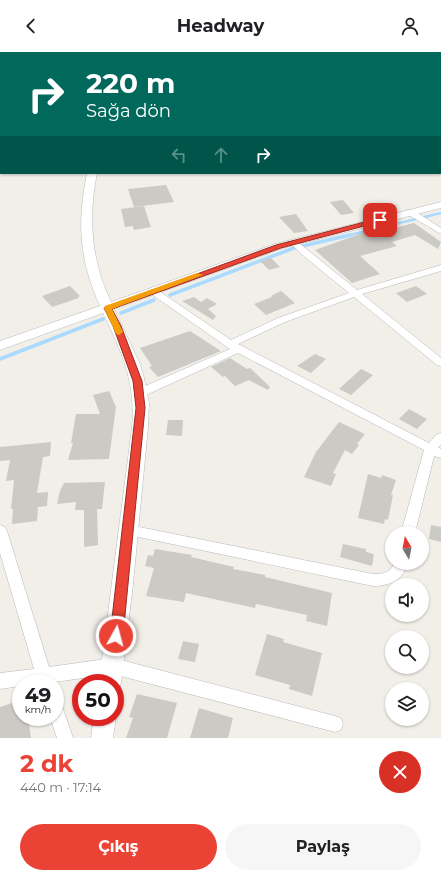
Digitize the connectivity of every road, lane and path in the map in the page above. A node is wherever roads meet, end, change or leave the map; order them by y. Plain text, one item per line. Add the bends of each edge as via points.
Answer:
1 (92, 174) edge
2 (441, 205) edge
3 (414, 216) junction
4 (441, 232) edge
5 (298, 246) junction
6 (441, 268) edge
7 (153, 291) junction
8 (355, 294) junction
9 (108, 308) junction
10 (0, 346) edge
11 (235, 347) junction
12 (441, 363) edge
13 (140, 392) junction
14 (441, 437) edge
15 (435, 452) edge
16 (410, 526) edge
17 (129, 530) junction
18 (0, 531) edge
19 (398, 570) edge
20 (113, 666) junction
21 (43, 674) edge
22 (112, 674) edge
23 (64, 676) edge
24 (0, 681) edge
25 (12, 681) edge
26 (335, 724) dead end
27 (61, 726) edge
28 (104, 726) edge
29 (65, 738) edge
30 (102, 738) edge

1 - 9 main road via 86,214 88,247 95,280
2 - 3 main road
3 - 4 street
3 - 5 main road
5 - 7 main road
5 - 8 street
6 - 8 street
7 - 9 main road
7 - 11 street
8 - 11 street via 273,323
8 - 12 street
9 - 10 main road
9 - 13 main road via 117,326
11 - 13 street
11 - 15 street
13 - 17 main road via 140,421
14 - 15 street
15 - 16 street
17 - 19 street via 373,580 391,578
17 - 20 main road
18 - 21 street
20 - 22 main road
20 - 23 street
20 - 26 street
24 - 25 street
27 - 29 street
28 - 30 main road

